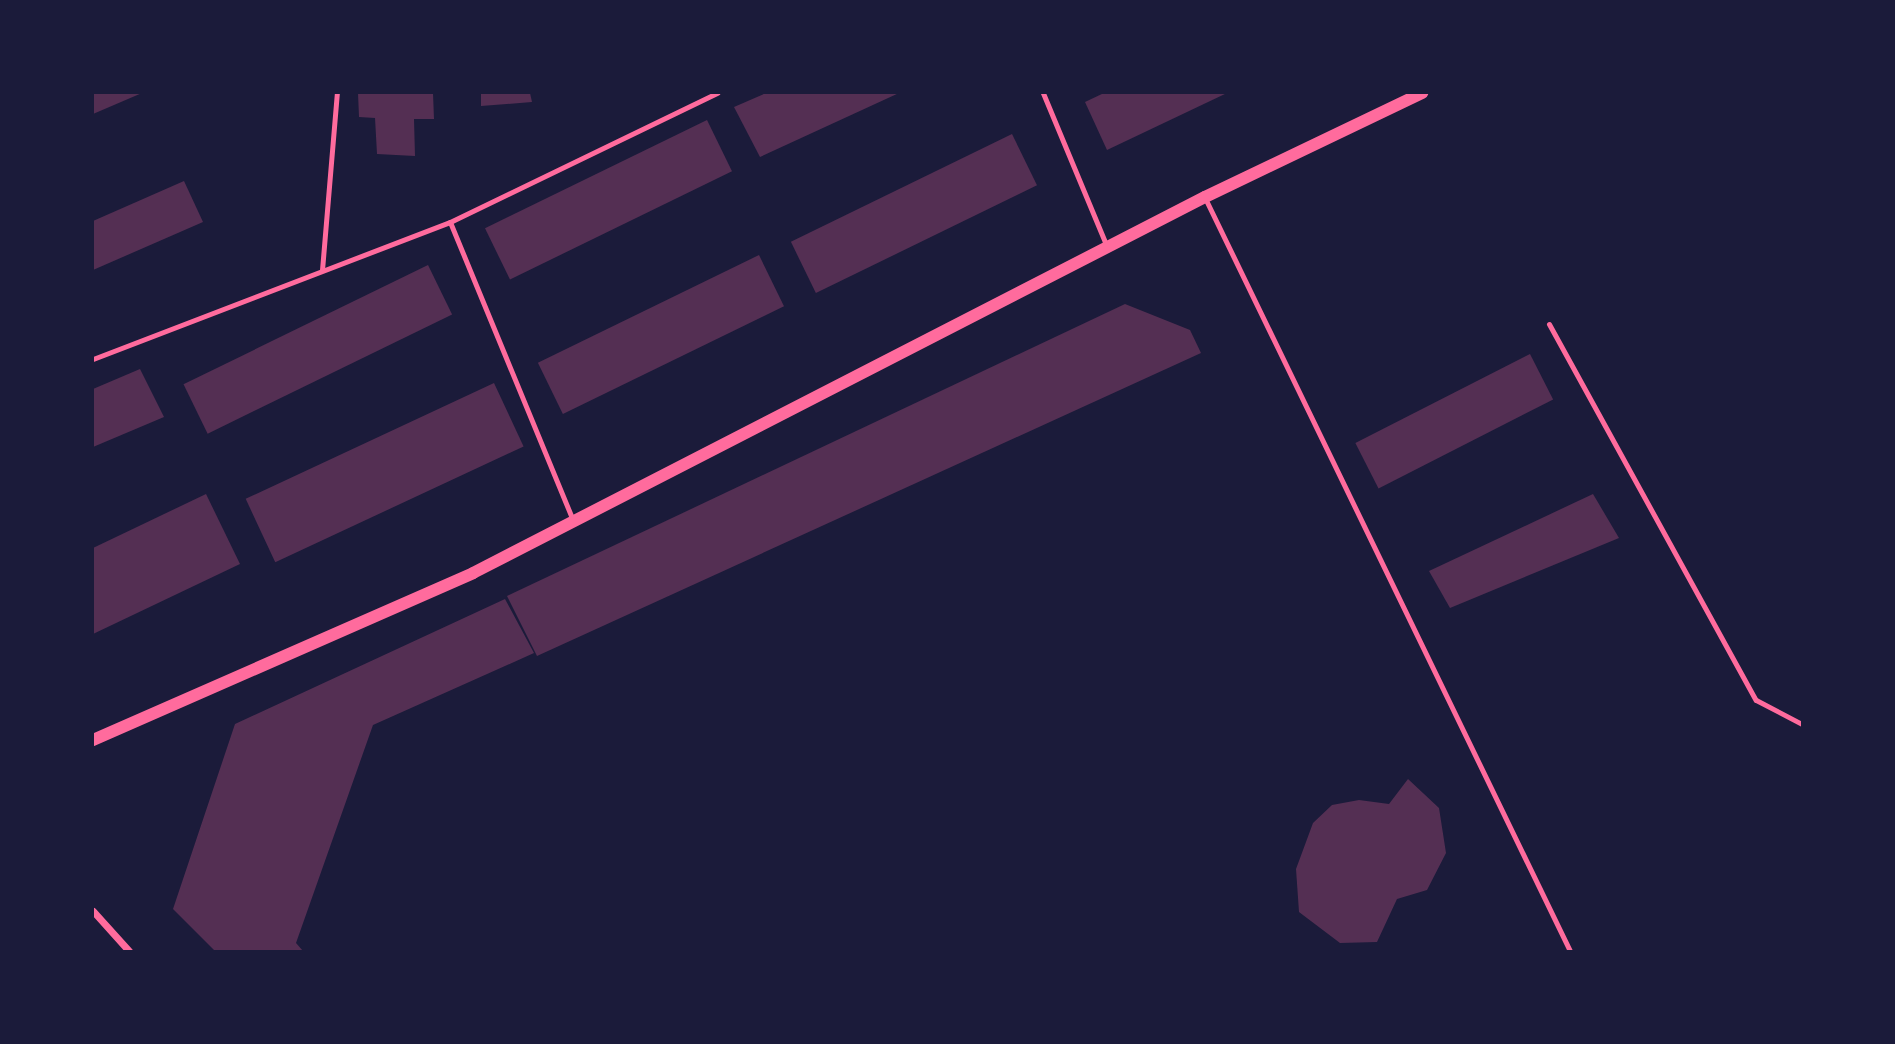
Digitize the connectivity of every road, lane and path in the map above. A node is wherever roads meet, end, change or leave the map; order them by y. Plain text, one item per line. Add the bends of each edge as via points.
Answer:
1 (337, 93) edge
2 (717, 93) edge
3 (1043, 93) edge
4 (1422, 93) edge
5 (1205, 197) junction
6 (450, 222) junction
7 (1107, 247) junction
8 (322, 270) junction
9 (1549, 324) dead end
10 (93, 359) edge
11 (573, 522) junction
12 (1802, 724) edge
13 (93, 740) edge
14 (93, 911) edge
15 (129, 951) edge
16 (1570, 951) edge

1 - 8 lane
2 - 6 lane
3 - 7 lane
4 - 5 street
5 - 7 street
5 - 16 lane
6 - 8 lane
6 - 11 lane
7 - 11 street
8 - 10 lane
9 - 12 lane via 1756,699
11 - 13 street via 473,573
14 - 15 street

